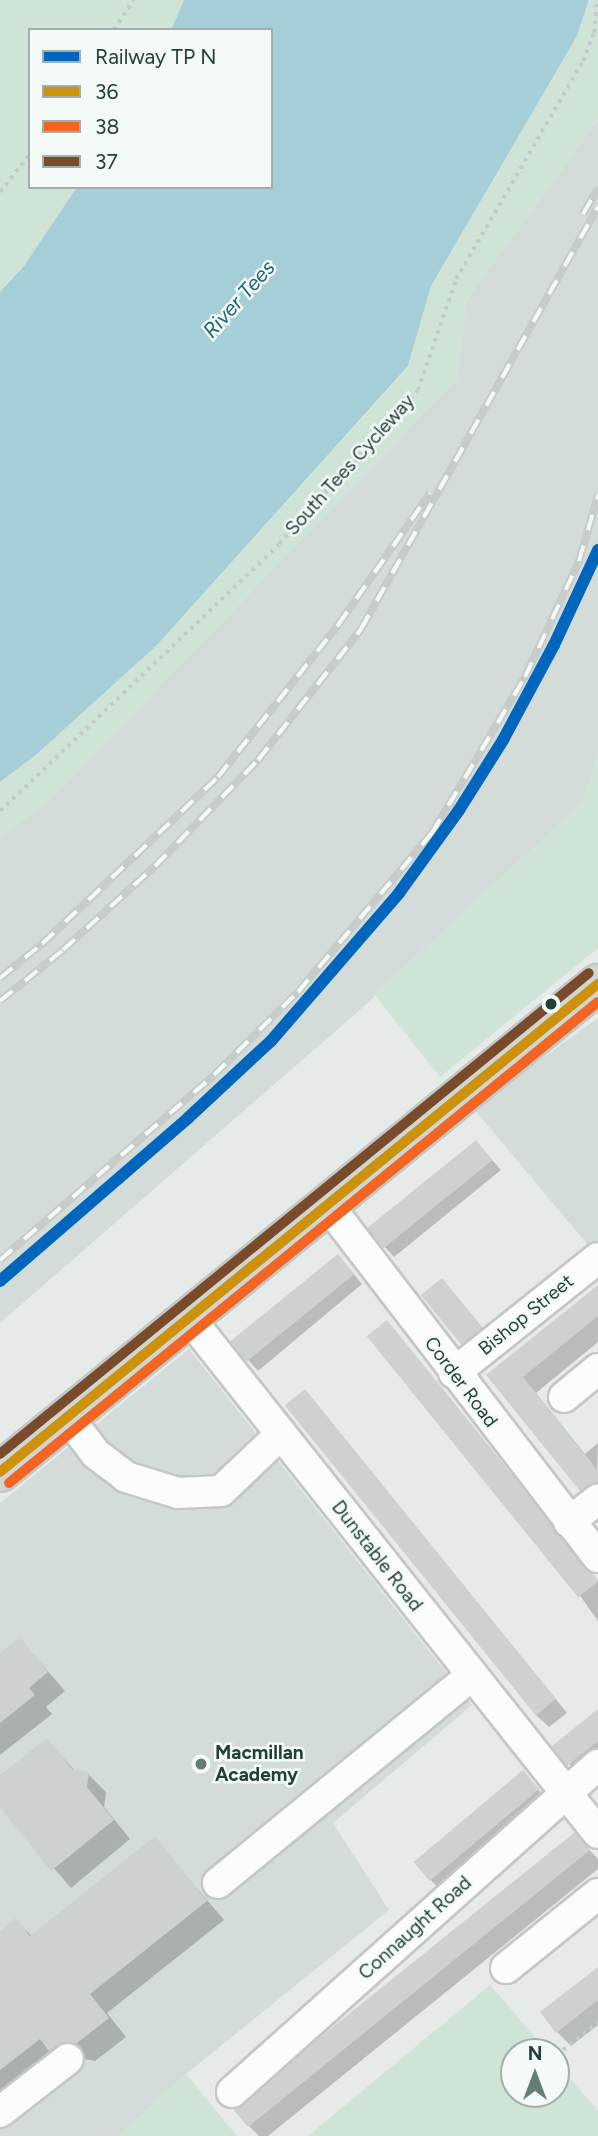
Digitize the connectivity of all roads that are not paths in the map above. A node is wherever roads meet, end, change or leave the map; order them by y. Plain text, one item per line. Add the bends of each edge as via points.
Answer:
1 (598, 984) edge
2 (327, 1204) junction
3 (598, 1258) edge
4 (190, 1319) junction
5 (598, 1369) edge
6 (454, 1373) junction
7 (564, 1397) dead end
8 (68, 1417) junction
9 (281, 1434) junction
10 (0, 1472) edge
11 (598, 1499) edge
12 (569, 1522) junction
13 (598, 1557) edge
14 (472, 1675) junction
15 (598, 1765) edge
16 (565, 1793) junction
17 (598, 1833) edge
18 (218, 1883) dead end
19 (598, 1894) edge
20 (506, 1968) dead end
21 (68, 2059) dead end
22 (232, 2092) dead end
23 (0, 2112) edge

1 - 2 main road
2 - 4 main road
2 - 6 street, Corder Road
3 - 6 street, Bishop Street
4 - 8 main road
4 - 9 street, Dunstable Road
5 - 7 street
6 - 12 street, Corder Road
8 - 9 street via 96,1454 126,1477 178,1493 221,1491
8 - 10 main road
9 - 14 street, Dunstable Road
11 - 12 street
12 - 13 street, Corder Road
14 - 16 street, Dunstable Road
14 - 18 street
15 - 16 street, Connaught Road
16 - 17 street, Dunstable Road
16 - 22 street, Connaught Road
19 - 20 street
21 - 23 street

